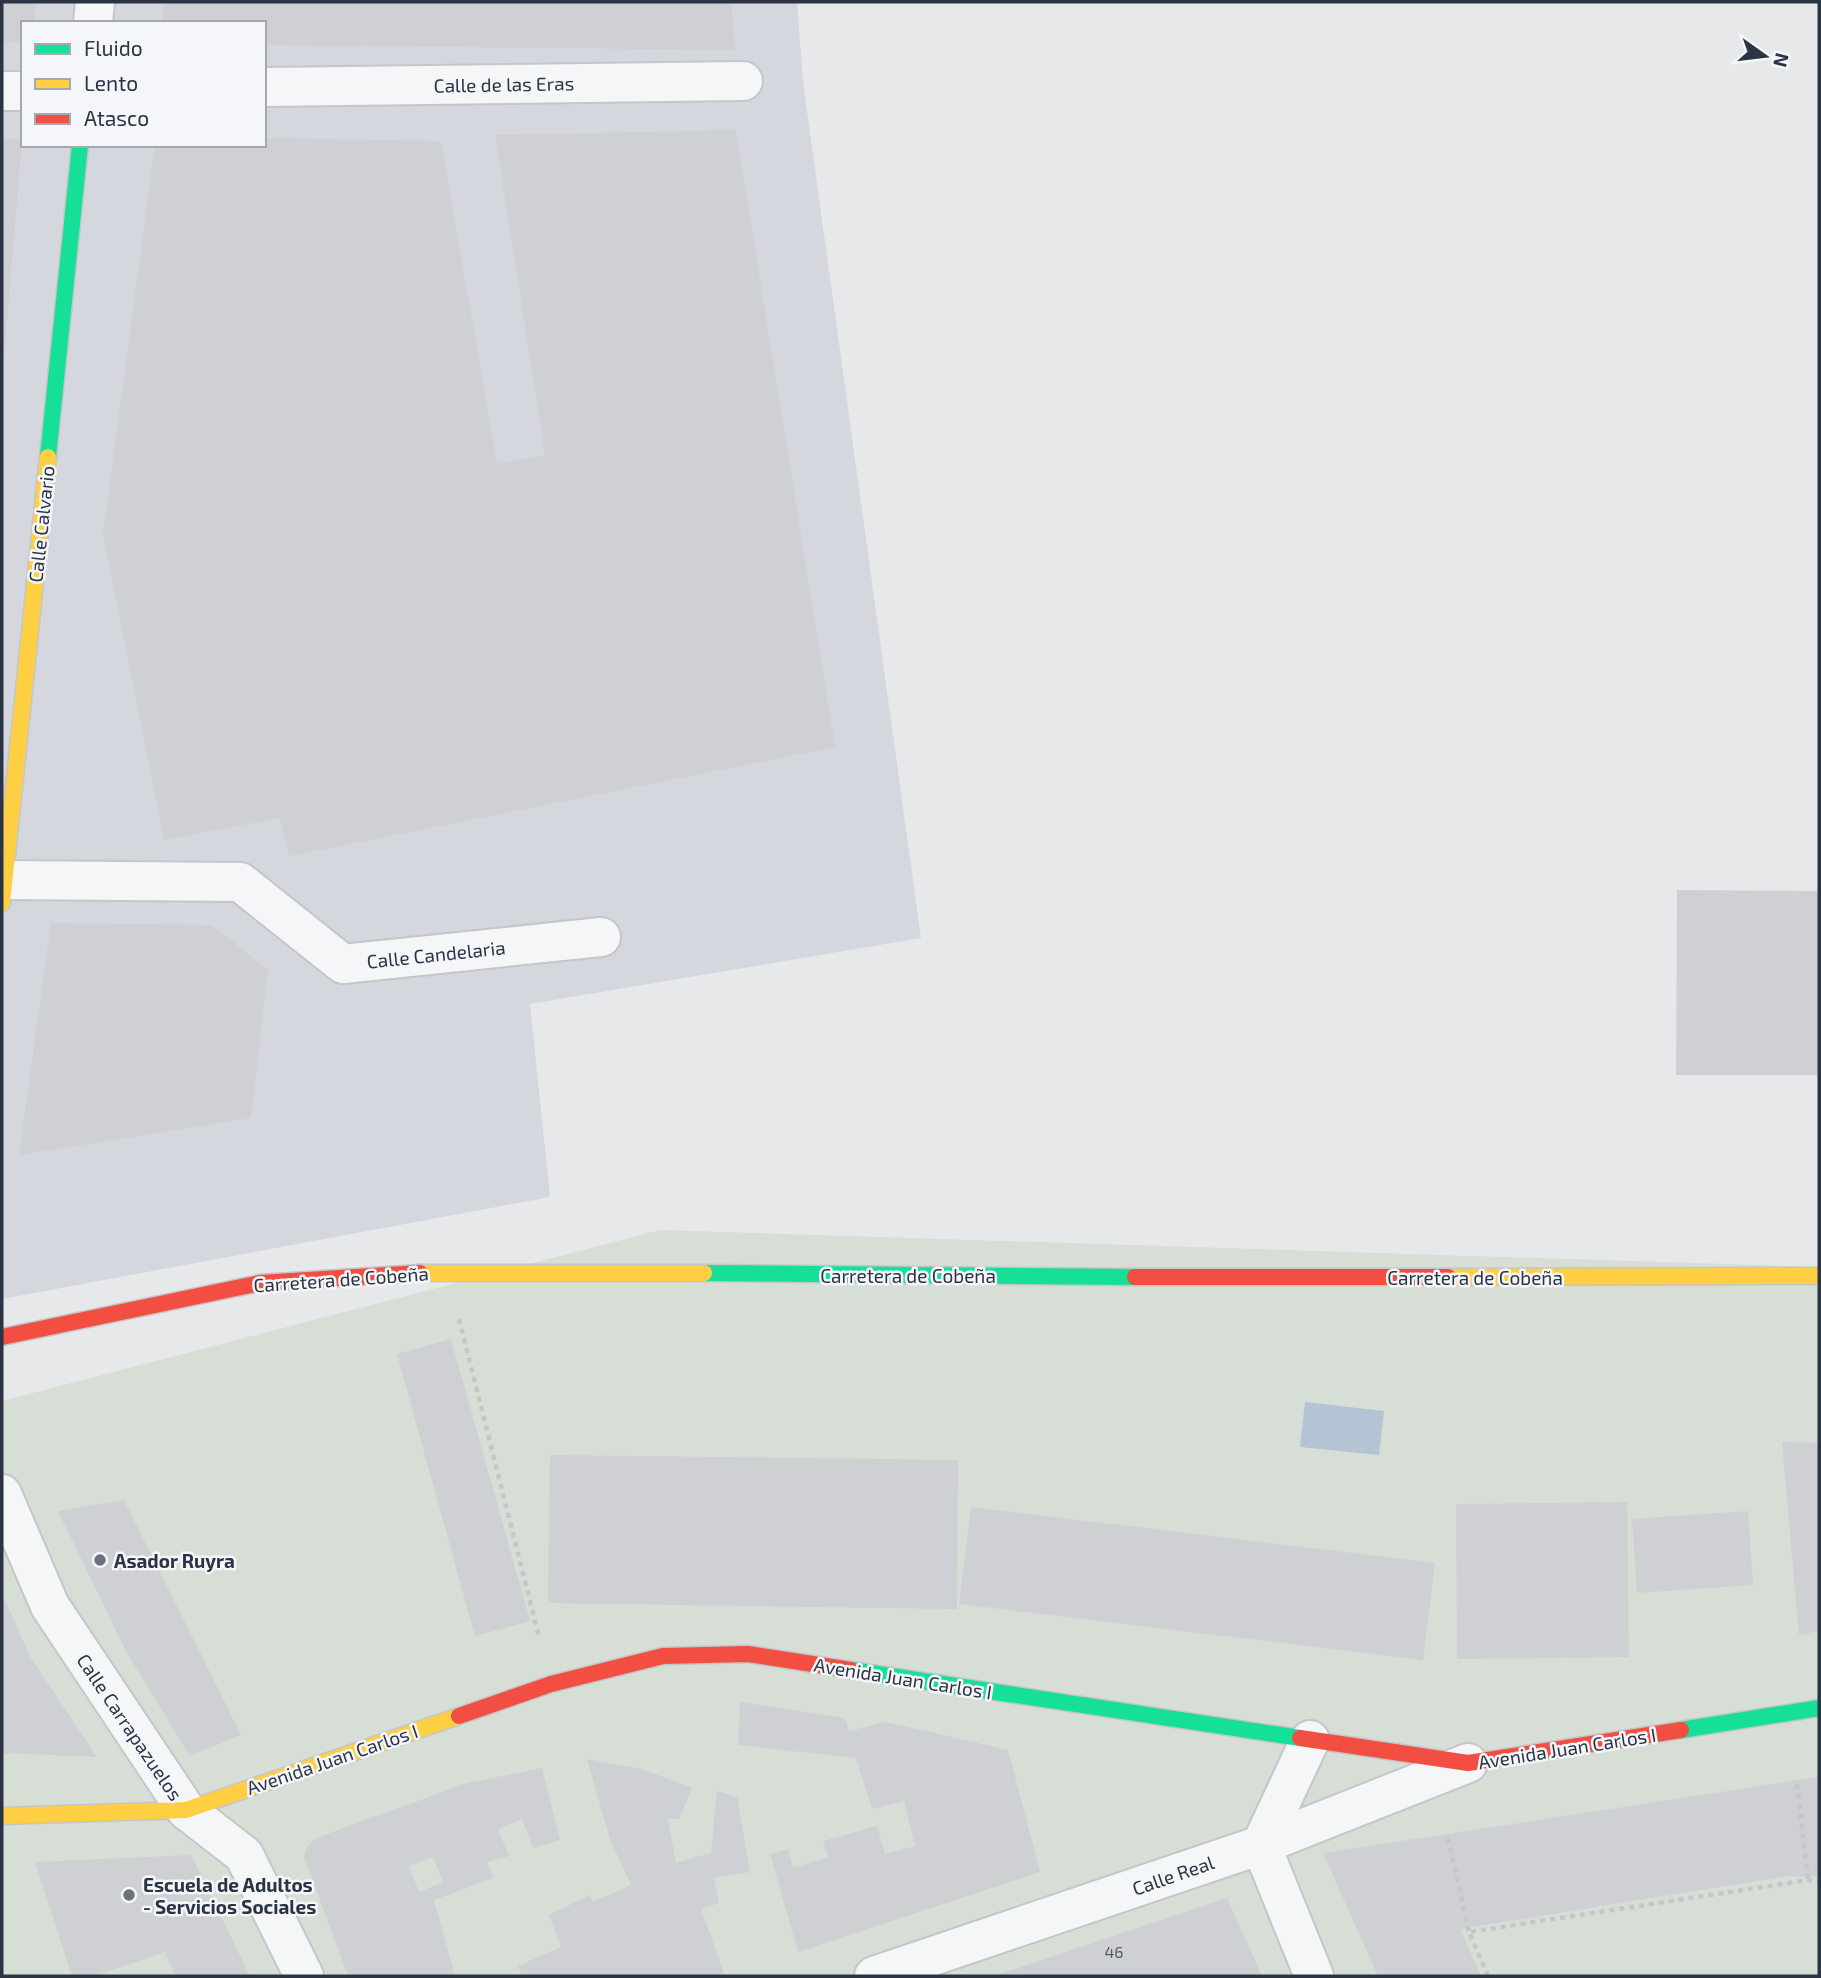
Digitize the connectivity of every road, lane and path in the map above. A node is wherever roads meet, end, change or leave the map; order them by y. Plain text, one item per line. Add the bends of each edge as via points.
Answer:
1 (95, 2) edge
2 (93, 21) edge
3 (743, 81) dead end
4 (266, 87) edge
5 (21, 90) edge
6 (2, 91) edge
7 (80, 147) edge
8 (3, 892) edge
9 (601, 937) dead end
10 (447, 1271) junction
11 (1819, 1276) edge
12 (2, 1337) edge
13 (2, 1494) edge
14 (551, 1684) junction
15 (1819, 1708) edge
16 (1310, 1740) junction
17 (1468, 1763) junction
18 (1797, 1784) dead end
19 (186, 1810) junction
20 (2, 1816) edge
21 (1448, 1838) dead end
22 (1261, 1845) junction
23 (1808, 1880) junction
24 (1819, 1882) edge
25 (1469, 1932) junction
26 (304, 1976) edge
27 (874, 1976) edge
28 (1314, 1976) edge
29 (1488, 1976) edge

1 - 2 street
3 - 4 street, Calle de las Eras
5 - 6 street
7 - 8 street, Calle Calvario
8 - 9 street, Calle Candelaria via 240,882 343,964
10 - 11 street, Carretera de Cobeña
10 - 12 street, Carretera de Cobeña via 260,1283
10 - 14 path
13 - 19 street, Calle Carrapazuelos via 50,1606
14 - 16 street, Avenida Juan Carlos I via 663,1656 748,1654
14 - 19 street, Avenida Juan Carlos I
15 - 17 street, Avenida Juan Carlos I
16 - 17 street, Avenida Juan Carlos I
16 - 22 street
17 - 22 street, Calle Real
18 - 23 path
19 - 20 street, Avenida Juan Carlos I
19 - 26 street, Calle Carrapazuelos via 244,1856
21 - 25 path
22 - 27 street, Calle Real
22 - 28 street
23 - 24 path
23 - 25 path
25 - 29 path

